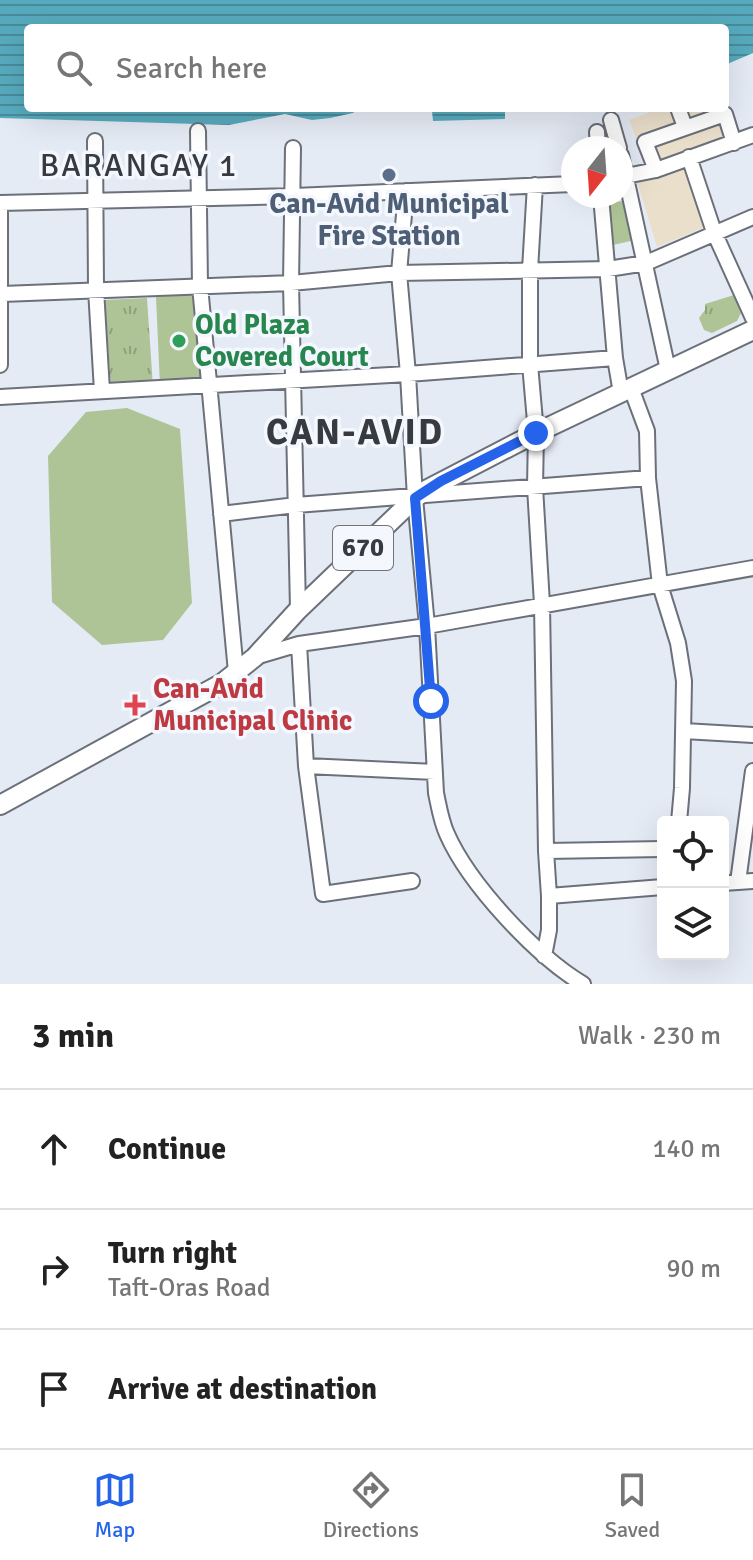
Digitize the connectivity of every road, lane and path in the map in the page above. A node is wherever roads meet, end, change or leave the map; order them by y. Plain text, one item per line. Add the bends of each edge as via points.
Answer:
1 (679, 112) edge
2 (611, 120) dead end
3 (685, 127) junction
4 (198, 131) dead end
5 (597, 132) dead end
6 (753, 135) edge
7 (597, 136) edge
8 (616, 136) edge
9 (95, 141) dead end
10 (734, 143) junction
11 (293, 148) dead end
12 (689, 157) junction
13 (656, 170) junction
14 (633, 175) edge
15 (561, 184) edge
16 (535, 185) junction
17 (406, 191) junction
18 (294, 196) junction
19 (200, 197) junction
20 (95, 200) junction
21 (0, 203) edge
22 (602, 208) edge
23 (632, 208) edge
24 (753, 217) edge
25 (714, 232) junction
26 (646, 263) junction
27 (608, 269) junction
28 (530, 270) junction
29 (399, 273) junction
30 (291, 283) junction
31 (200, 286) junction
32 (96, 289) junction
33 (2, 294) edge
34 (753, 318) edge
35 (753, 330) edge
36 (615, 358) junction
37 (530, 364) junction
38 (0, 365) edge
39 (668, 370) junction
40 (408, 374) junction
41 (293, 381) junction
42 (210, 384) junction
43 (626, 390) junction
44 (102, 391) junction
45 (0, 397) edge
46 (536, 433) junction
47 (648, 478) junction
48 (535, 487) junction
49 (415, 498) junction
50 (296, 505) junction
51 (221, 514) junction
52 (753, 568) edge
53 (660, 585) junction
54 (542, 604) junction
55 (298, 610) junction
56 (427, 626) junction
57 (299, 644) junction
58 (255, 657) junction
59 (236, 672) junction
60 (684, 731) junction
61 (753, 735) edge
62 (306, 766) junction
63 (753, 771) edge
64 (435, 772) junction
65 (0, 805) edge
66 (679, 816) edge
67 (657, 849) edge
68 (546, 851) junction
69 (412, 881) dead end
70 (738, 882) edge
71 (657, 887) edge
72 (549, 896) junction
73 (544, 956) junction
74 (583, 984) edge

1 - 3 street
2 - 8 street
3 - 10 street via 725,114
3 - 13 street via 645,142
4 - 19 street
5 - 7 street
6 - 10 street
9 - 20 street
10 - 12 street
11 - 18 street
12 - 13 street
12 - 25 street
13 - 14 street
15 - 16 street
16 - 17 street
16 - 28 street
17 - 18 street
17 - 29 street
18 - 19 street
18 - 30 street
19 - 20 street
19 - 31 street
20 - 21 street
20 - 32 street
21 - 33 street
22 - 27 street
23 - 26 street
24 - 25 street
25 - 26 street
25 - 34 street
26 - 27 street
26 - 39 street
27 - 28 street
27 - 36 street
28 - 29 street
28 - 37 street
29 - 30 street
29 - 40 street
30 - 31 street
30 - 41 street
31 - 32 street
31 - 42 street
32 - 33 street
32 - 44 street
33 - 38 street
35 - 39 main road, 670
36 - 37 street
36 - 43 street
37 - 40 street
37 - 46 street
39 - 43 main road, 670
40 - 41 street
40 - 49 street
41 - 42 street
41 - 50 street
42 - 44 street
42 - 51 street
43 - 46 main road, 670
43 - 47 street via 647,431
44 - 45 street
46 - 48 street
46 - 49 main road, 670
47 - 48 street
47 - 53 street
48 - 49 street
48 - 54 street
49 - 50 street
49 - 55 main road, 670
49 - 56 street
50 - 51 street
50 - 55 street
51 - 59 street
52 - 53 street
53 - 54 street
53 - 60 street via 682,667
54 - 56 street
54 - 68 street
55 - 58 main road, 670
56 - 57 street
56 - 64 street
57 - 58 street
57 - 62 street
58 - 59 main road, 670
59 - 65 main road, 670
60 - 61 street
60 - 66 street
62 - 64 street
62 - 69 street via 323,894
63 - 70 street
64 - 73 street via 441,815 458,855
67 - 68 street
68 - 72 street
71 - 72 street
72 - 73 street
73 - 74 street

